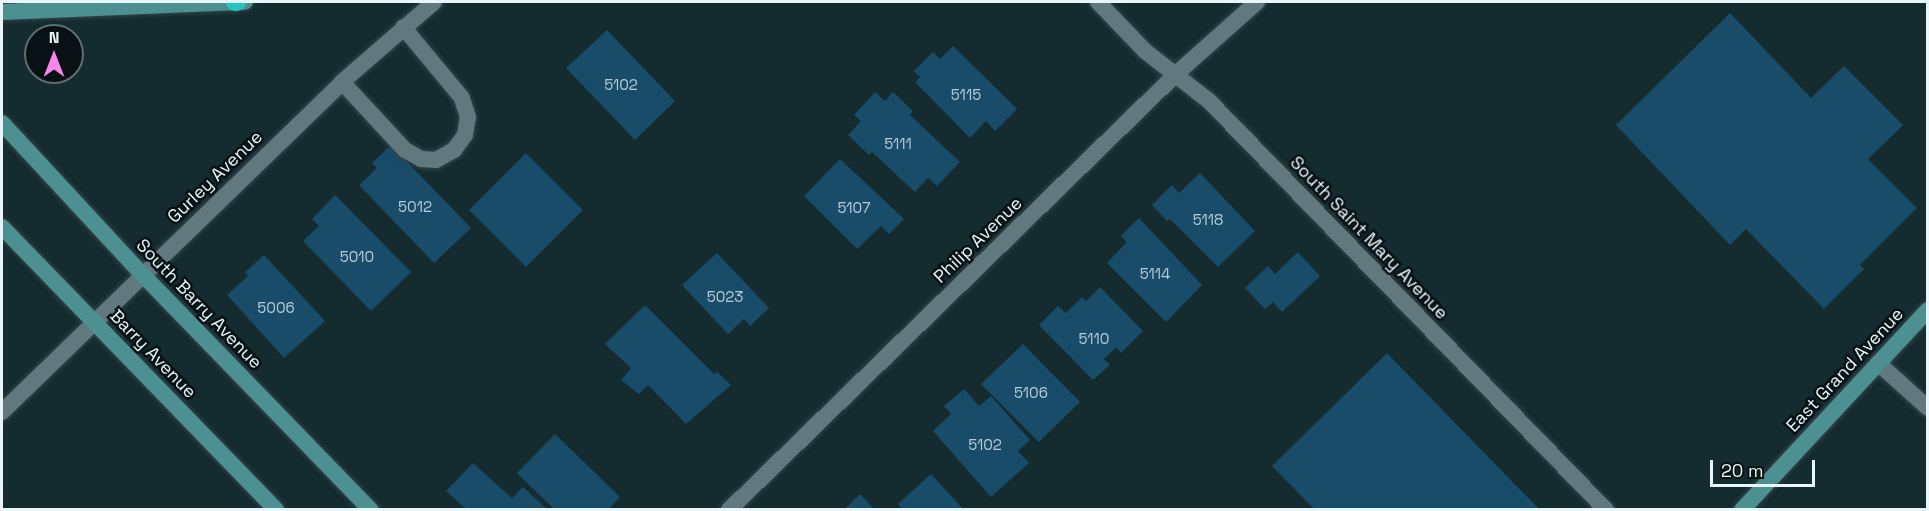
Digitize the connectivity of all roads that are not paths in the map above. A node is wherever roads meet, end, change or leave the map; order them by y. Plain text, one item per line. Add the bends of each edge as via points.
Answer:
1 (236, 2) edge
2 (245, 2) edge
3 (434, 2) edge
4 (1098, 2) edge
5 (1257, 2) edge
6 (2, 12) edge
7 (403, 27) junction
8 (1175, 75) junction
9 (342, 82) junction
10 (2, 123) edge
11 (2, 227) edge
12 (142, 274) junction
13 (1928, 310) edge
14 (94, 321) junction
15 (1878, 363) junction
16 (1928, 408) edge
17 (2, 412) edge
18 (276, 510) edge
19 (371, 510) edge
20 (729, 510) edge
21 (1606, 510) edge
22 (1742, 510) edge

1 - 2 main road
1 - 6 main road
3 - 7 street, Gurley Avenue
4 - 8 street, South Saint Mary Avenue via 1145,51
5 - 8 street, Philip Avenue
7 - 9 street, Gurley Avenue
7 - 9 street via 462,98 468,117 465,135 454,150 436,160 421,159 405,150
8 - 20 street, Philip Avenue
8 - 21 street, South Saint Mary Avenue via 1209,100
9 - 12 street, Gurley Avenue
10 - 12 main road, South Barry Avenue
11 - 14 main road, Barry Avenue
12 - 14 street, Gurley Avenue
12 - 19 main road, South Barry Avenue
13 - 15 main road, East Grand Avenue
14 - 17 street, Gurley Avenue
14 - 18 main road, Barry Avenue
15 - 16 street
15 - 22 main road, East Grand Avenue

